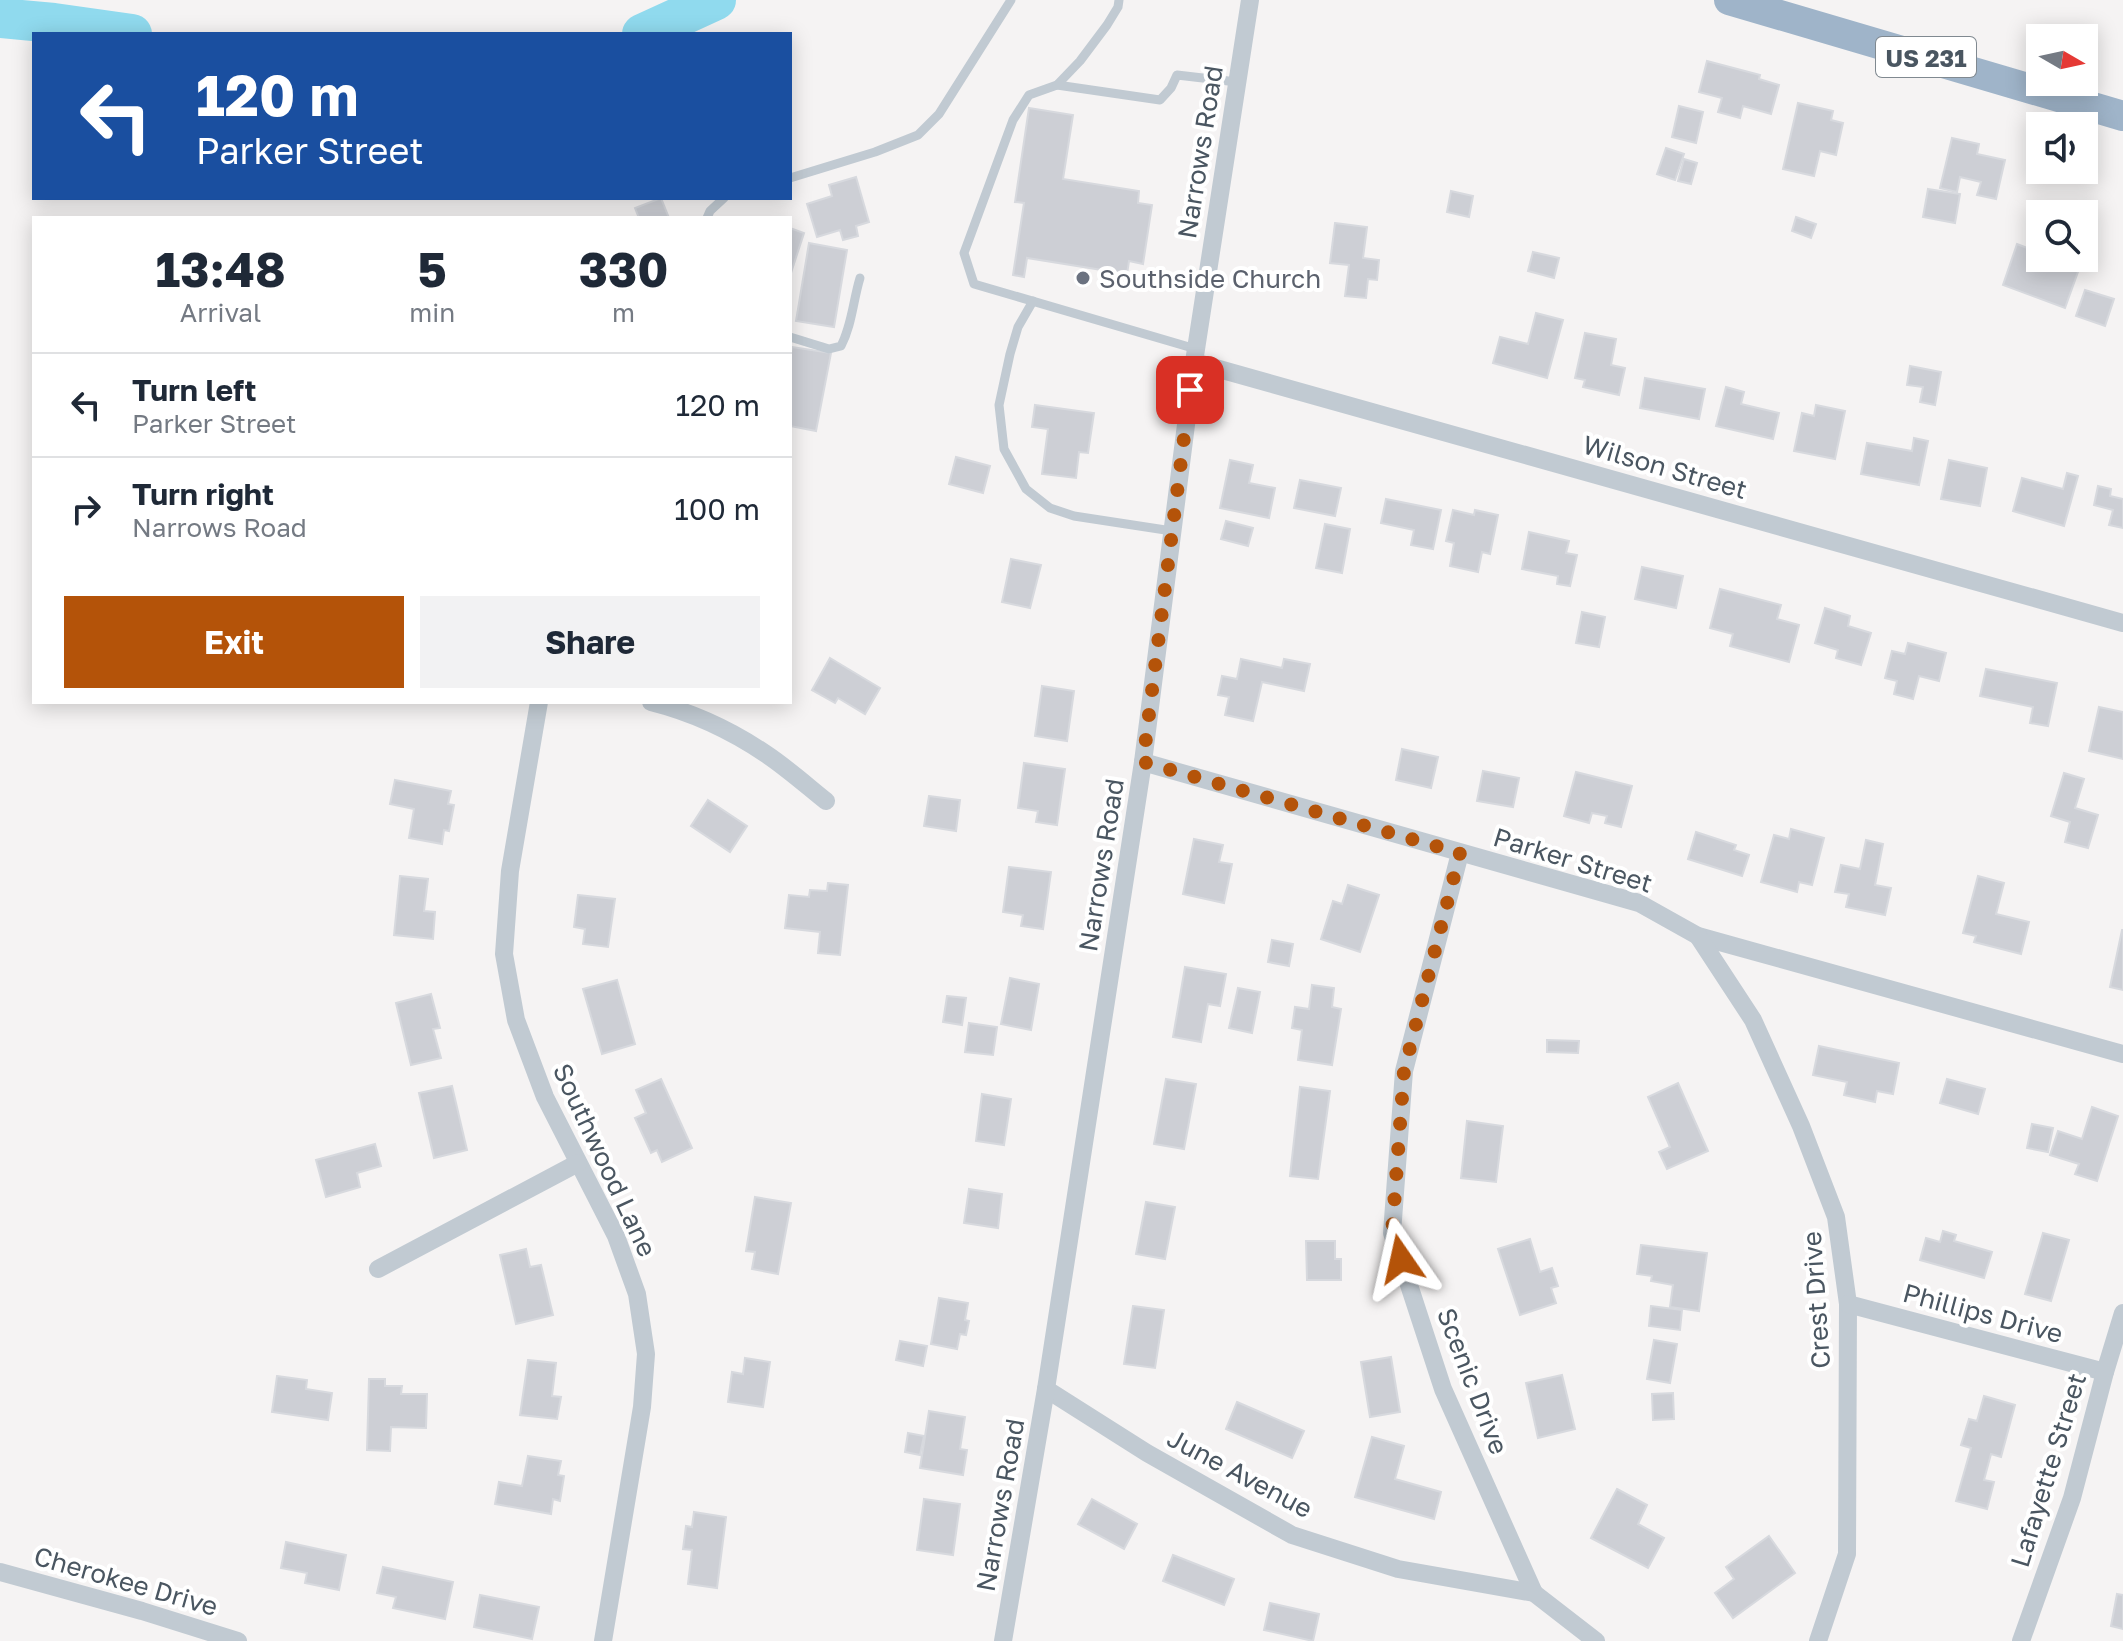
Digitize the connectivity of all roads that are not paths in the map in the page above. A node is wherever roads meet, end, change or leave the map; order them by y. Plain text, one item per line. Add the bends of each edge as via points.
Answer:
1 (1011, 0) edge
2 (1119, 0) edge
3 (1250, 0) edge
4 (1729, 0) edge
5 (1237, 82) junction
6 (1057, 85) junction
7 (2123, 116) edge
8 (792, 177) edge
9 (722, 200) edge
10 (708, 216) edge
11 (860, 278) dead end
12 (1033, 301) junction
13 (792, 338) edge
14 (1195, 355) junction
15 (1172, 531) junction
16 (2123, 623) edge
17 (539, 704) edge
18 (660, 704) edge
19 (1143, 762) junction
20 (826, 801) dead end
21 (1460, 853) junction
22 (1698, 936) junction
23 (2123, 1054) edge
24 (578, 1163) junction
25 (378, 1269) dead end
26 (1848, 1304) junction
27 (2123, 1313) edge
28 (2105, 1372) junction
29 (1046, 1389) junction
30 (0, 1572) edge
31 (1534, 1593) junction
32 (238, 1641) edge
33 (603, 1641) edge
34 (1003, 1641) edge
35 (1596, 1641) edge
36 (1818, 1641) edge
37 (2021, 1641) edge

1 - 8 lane via 939,114 918,135
2 - 6 lane via 1107,25
3 - 5 street, Narrows Road
4 - 7 highway, US 231
5 - 6 lane via 1177,75 1160,100
5 - 14 street, Narrows Road
6 - 12 lane via 1029,95 1013,120 964,253 974,284
9 - 10 lane
11 - 13 lane via 850,330 841,346 829,349
12 - 14 lane
12 - 15 lane via 1018,327 999,405 1004,449 1026,489 1050,508 1074,516
14 - 15 street, Narrows Road
14 - 16 street, Wilson Street
15 - 19 street, Narrows Road
17 - 24 street, Southwood Lane via 510,871 504,954 516,1020 545,1097
18 - 20 street via 734,734
19 - 21 street, Parker Street
19 - 29 street, Narrows Road
21 - 22 street, Parker Street via 1639,903
21 - 31 street, Scenic Drive via 1404,1071 1392,1233 1443,1389
22 - 23 street, Parker Street
22 - 26 street, Crest Drive via 1753,1020 1801,1126 1836,1217
24 - 25 street
24 - 33 street, Southwood Lane via 616,1236 637,1294 646,1354
26 - 28 street, Phillips Drive
26 - 36 street, Crest Drive via 1847,1554
27 - 28 street, Lafayette Street
28 - 37 street, Lafayette Street via 2072,1498
29 - 31 street, June Avenue via 1292,1535 1398,1569
29 - 34 street, Narrows Road
30 - 32 street, Cherokee Drive
31 - 35 street, June Avenue

